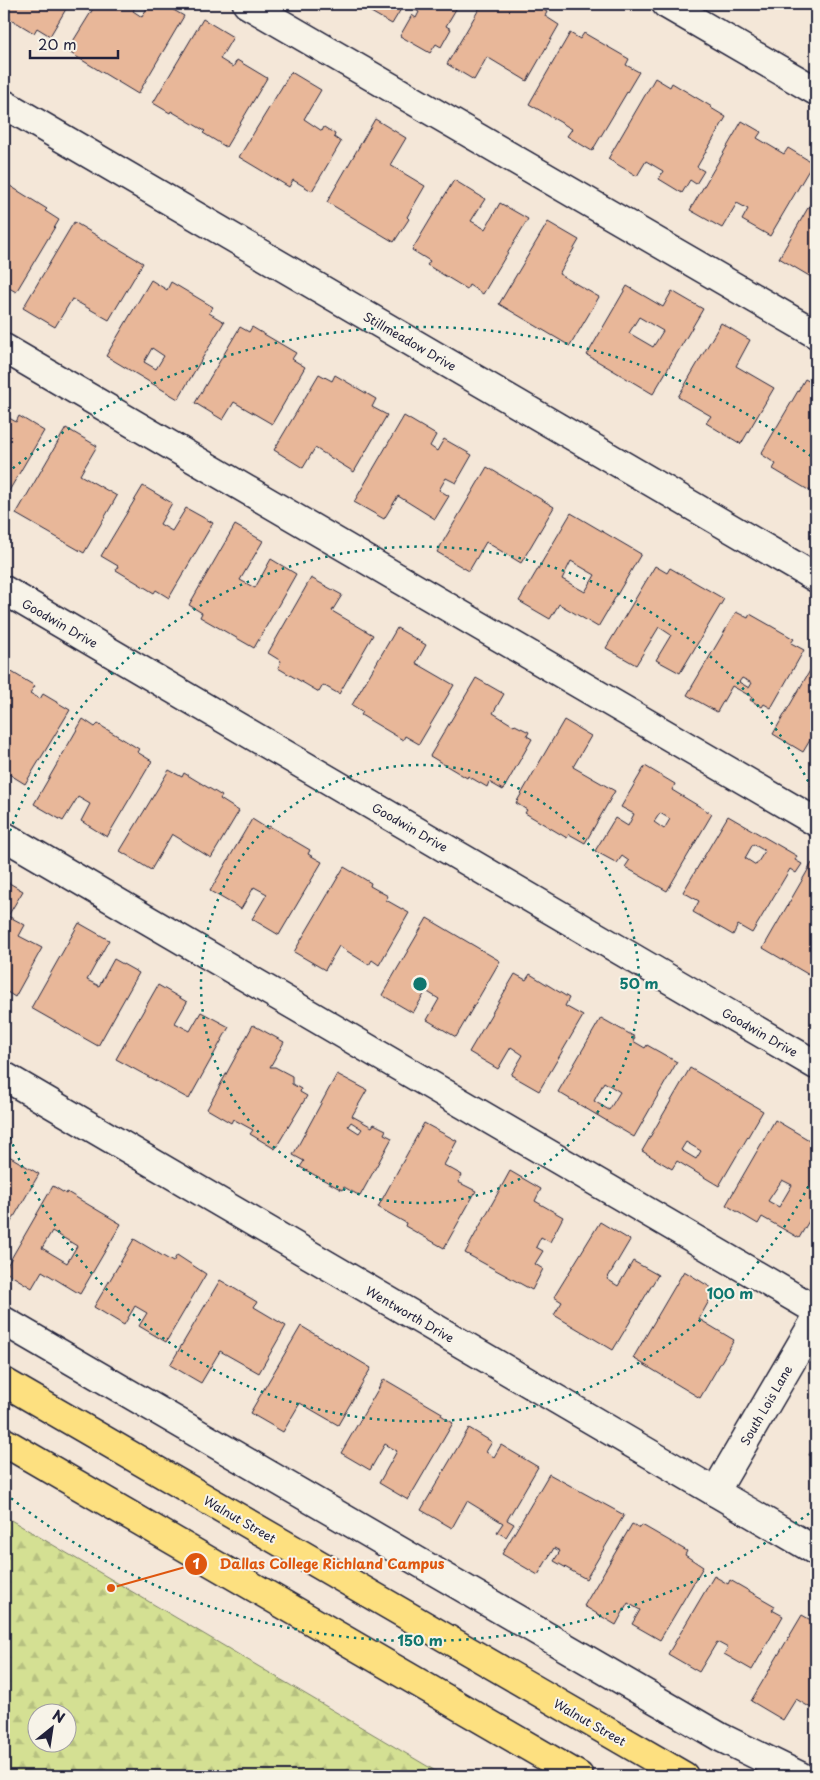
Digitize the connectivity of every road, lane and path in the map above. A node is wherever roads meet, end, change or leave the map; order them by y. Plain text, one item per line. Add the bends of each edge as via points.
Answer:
1 (247, 4) edge
2 (666, 4) edge
3 (816, 91) edge
4 (4, 104) edge
5 (816, 334) edge
6 (4, 348) edge
7 (816, 578) edge
8 (4, 590) edge
9 (816, 822) edge
10 (4, 836) edge
11 (816, 1065) edge
12 (4, 1076) edge
13 (816, 1310) edge
14 (816, 1319) edge
15 (4, 1321) edge
16 (4, 1382) edge
17 (4, 1442) edge
18 (715, 1492) junction
19 (816, 1551) edge
20 (579, 1776) edge
21 (684, 1776) edge
22 (800, 1776) edge

1 - 5 street
2 - 3 street
4 - 7 street, Stillmeadow Drive
6 - 9 street
8 - 11 street, Goodwin Drive
10 - 13 street
12 - 18 street, Wentworth Drive
14 - 18 street, South Lois Lane
15 - 22 street via 720,1737
16 - 21 main road, Walnut Street
17 - 20 main road
18 - 19 street, Wentworth Drive

